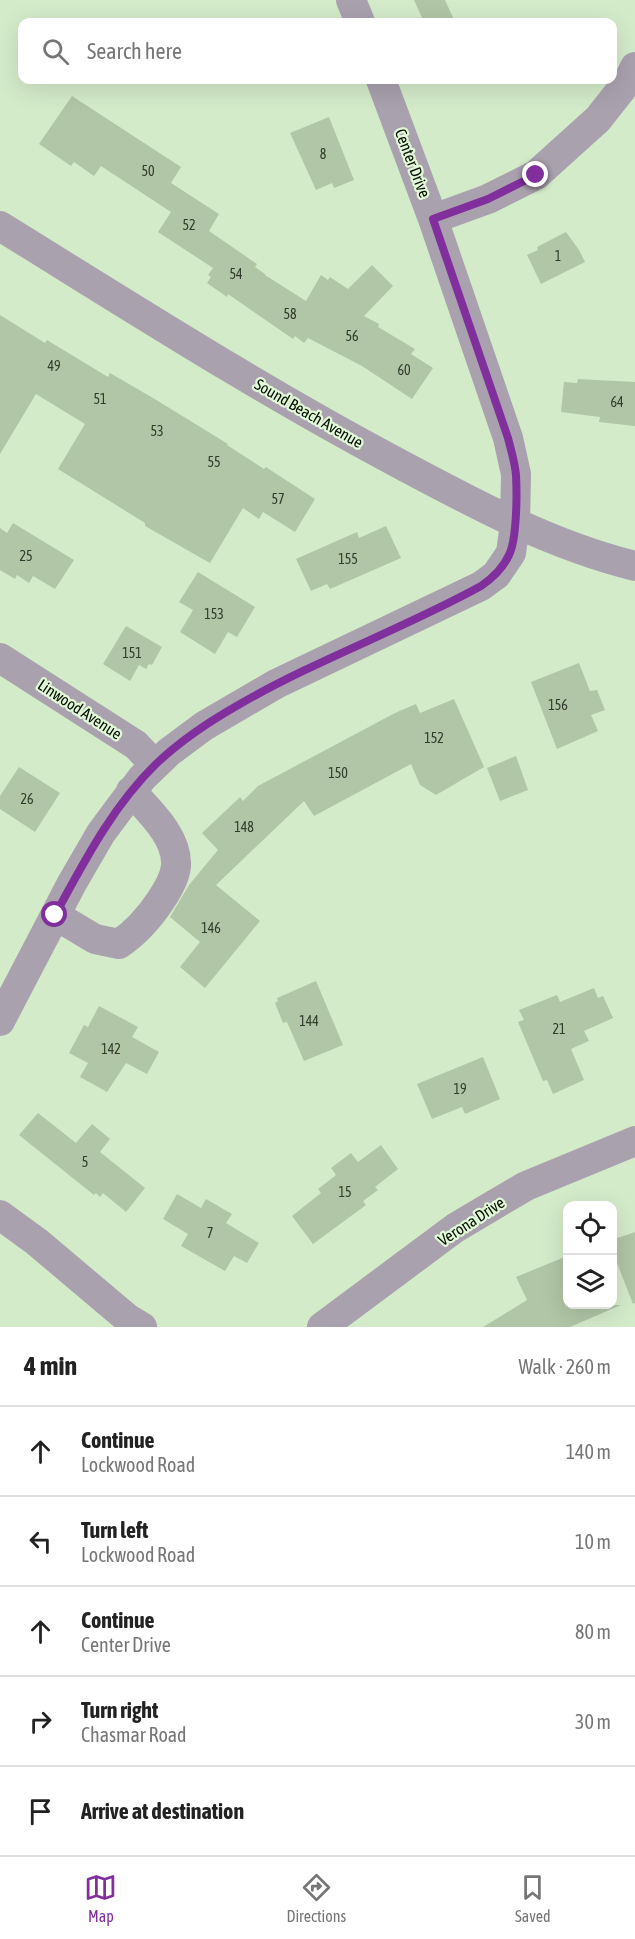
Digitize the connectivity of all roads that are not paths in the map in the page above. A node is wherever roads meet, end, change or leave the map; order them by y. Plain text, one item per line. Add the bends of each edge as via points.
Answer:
1 (351, 0) edge
2 (358, 18) edge
3 (635, 67) edge
4 (382, 84) edge
5 (433, 219) junction
6 (0, 226) edge
7 (515, 524) junction
8 (635, 566) edge
9 (0, 658) edge
10 (155, 765) junction
11 (132, 791) junction
12 (55, 915) junction
13 (0, 1021) edge
14 (635, 1141) edge
15 (0, 1215) edge
16 (142, 1327) edge
17 (322, 1327) edge

1 - 2 street
3 - 5 street via 598,120 536,175 488,199
4 - 5 street, Center Drive
5 - 7 street, Center Drive via 508,438 516,474
6 - 7 street, Sound Beach Avenue via 324,424
7 - 8 street, Sound Beach Avenue via 563,544
7 - 10 street, Center Drive via 511,553 496,574 481,586 276,684 204,726
9 - 10 street, Linwood Avenue via 136,745
10 - 11 street, Center Drive
11 - 12 street, Center Drive via 101,833
11 - 12 street via 163,827 174,852 176,867 168,888 136,932 119,944 95,939
12 - 13 street, Center Drive
14 - 17 street, Verona Drive via 526,1186 492,1206 455,1228
15 - 16 street

